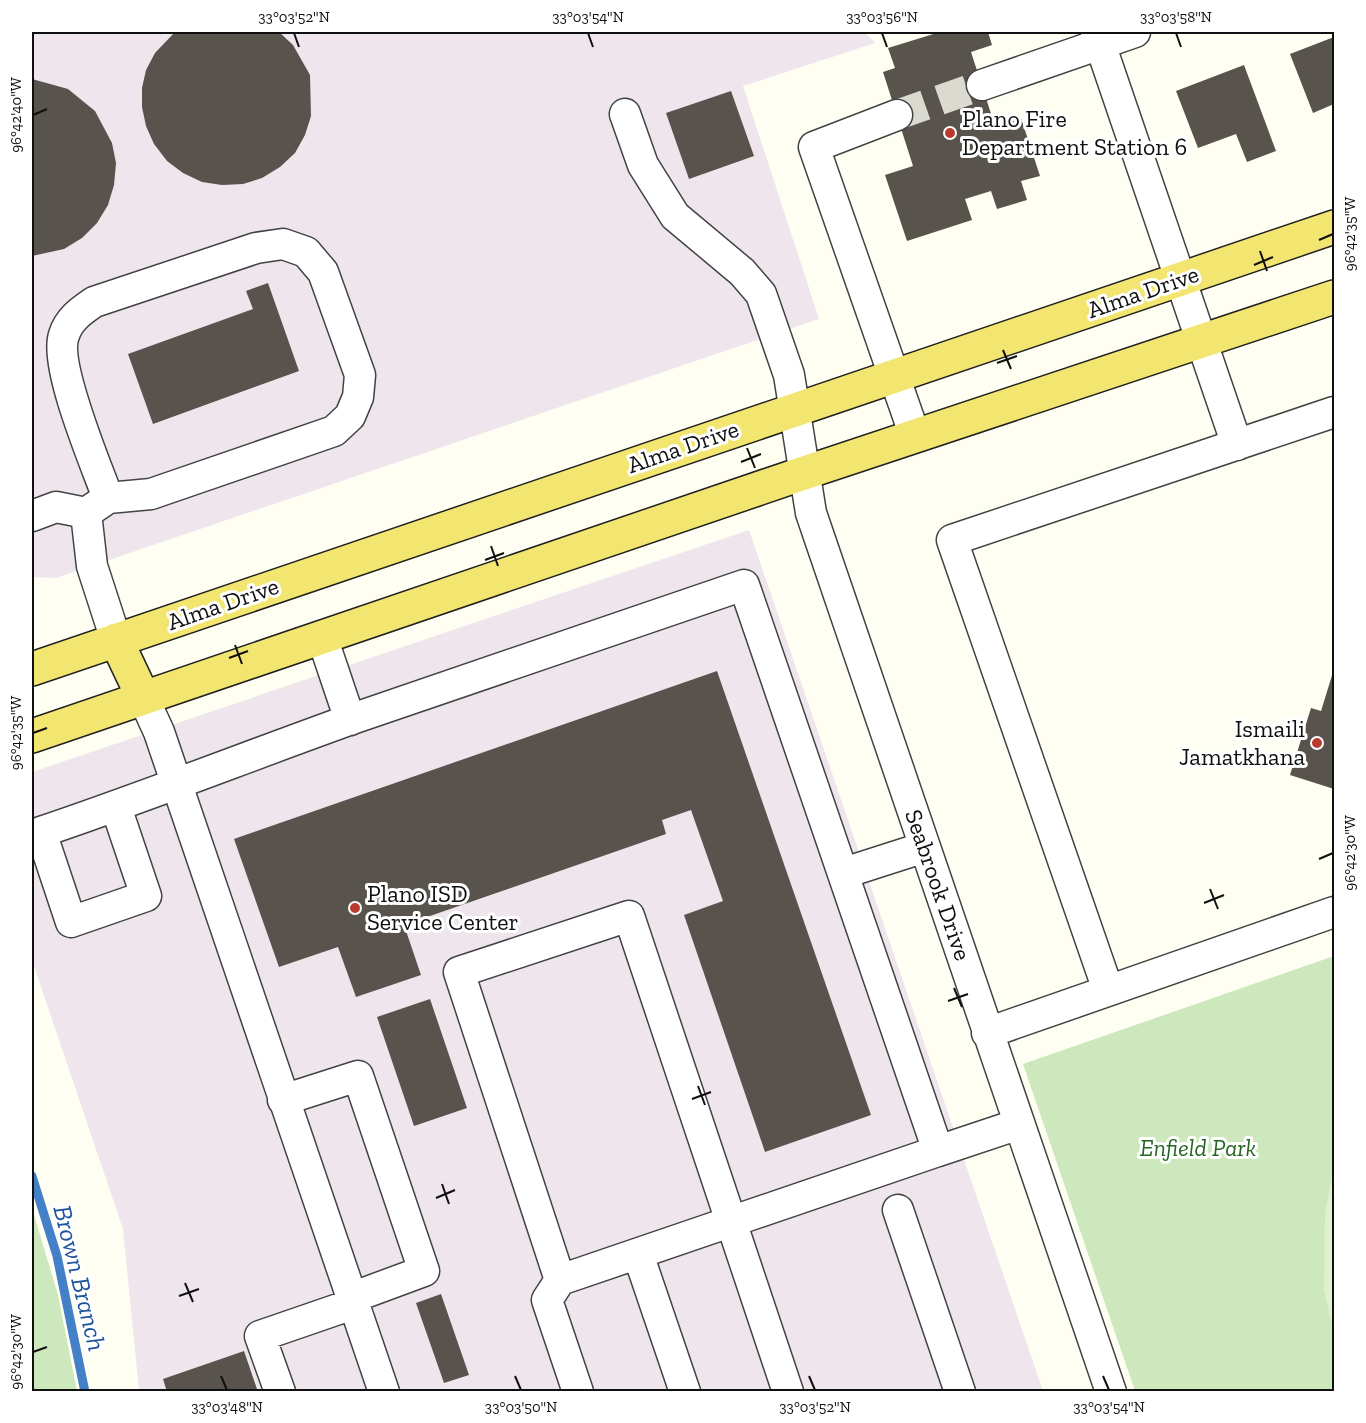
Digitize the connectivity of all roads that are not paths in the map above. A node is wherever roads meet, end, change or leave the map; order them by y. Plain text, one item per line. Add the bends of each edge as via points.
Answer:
1 (1135, 32) edge
2 (1098, 37) edge
3 (982, 85) tunnel mouth
4 (625, 114) dead end
5 (897, 115) tunnel mouth
6 (1335, 227) edge
7 (1181, 280) junction
8 (1335, 297) edge
9 (1201, 340) junction
10 (894, 376) junction
11 (793, 409) junction
12 (1335, 412) edge
13 (915, 436) junction
14 (1237, 445) junction
15 (804, 473) junction
16 (97, 506) junction
17 (32, 516) edge
18 (321, 637) junction
19 (116, 640) junction
20 (32, 669) edge
21 (143, 697) junction
22 (350, 720) junction
23 (32, 736) edge
24 (176, 784) junction
25 (116, 807) dead end
26 (925, 847) junction
27 (844, 873) junction
28 (1335, 912) edge
29 (1108, 990) junction
30 (987, 1033) junction
31 (284, 1100) junction
32 (1019, 1124) junction
33 (938, 1151) junction
34 (898, 1210) dead end
35 (731, 1221) junction
36 (638, 1254) junction
37 (560, 1280) junction
38 (352, 1301) junction
39 (280, 1392) edge
40 (384, 1392) edge
41 (578, 1392) edge
42 (685, 1392) edge
43 (788, 1392) edge
44 (960, 1392) edge
45 (1111, 1392) edge

1 - 2 street
2 - 3 street
2 - 7 street
4 - 11 street, Seabrook Drive via 643,165 675,216 742,272 761,294 789,375
5 - 10 street via 814,147
6 - 7 main road, Alma Drive
7 - 9 street
7 - 10 main road, Alma Drive
8 - 9 main road
9 - 13 main road
9 - 14 street
10 - 11 main road, Alma Drive
10 - 13 street
11 - 15 street, Seabrook Drive
11 - 19 main road, Alma Drive
12 - 14 street
13 - 15 main road
14 - 29 street via 952,540
15 - 18 main road
15 - 26 street, Seabrook Drive via 819,538
16 - 16 street via 63,367 63,336 76,314 94,302 256,248 283,244 306,252 324,272 360,375 358,397 350,416 334,431 151,494
16 - 17 street via 56,507
16 - 19 street via 92,566
18 - 21 main road
18 - 22 street
19 - 20 main road, Alma Drive
19 - 21 main road
21 - 23 main road
21 - 24 street
22 - 24 street
22 - 27 street via 744,585
24 - 25 street
24 - 31 street
26 - 27 street
26 - 30 street, Seabrook Drive
27 - 33 street
28 - 29 street
29 - 30 street
30 - 32 street, Seabrook Drive
31 - 38 street
31 - 38 street via 358,1076 424,1271
32 - 33 street
32 - 45 street, Seabrook Drive
33 - 35 street
34 - 44 street
35 - 36 street
35 - 37 street via 629,916 459,972
35 - 43 street
36 - 37 street
36 - 42 street
37 - 41 street via 547,1300
38 - 39 street via 260,1336
38 - 40 street

